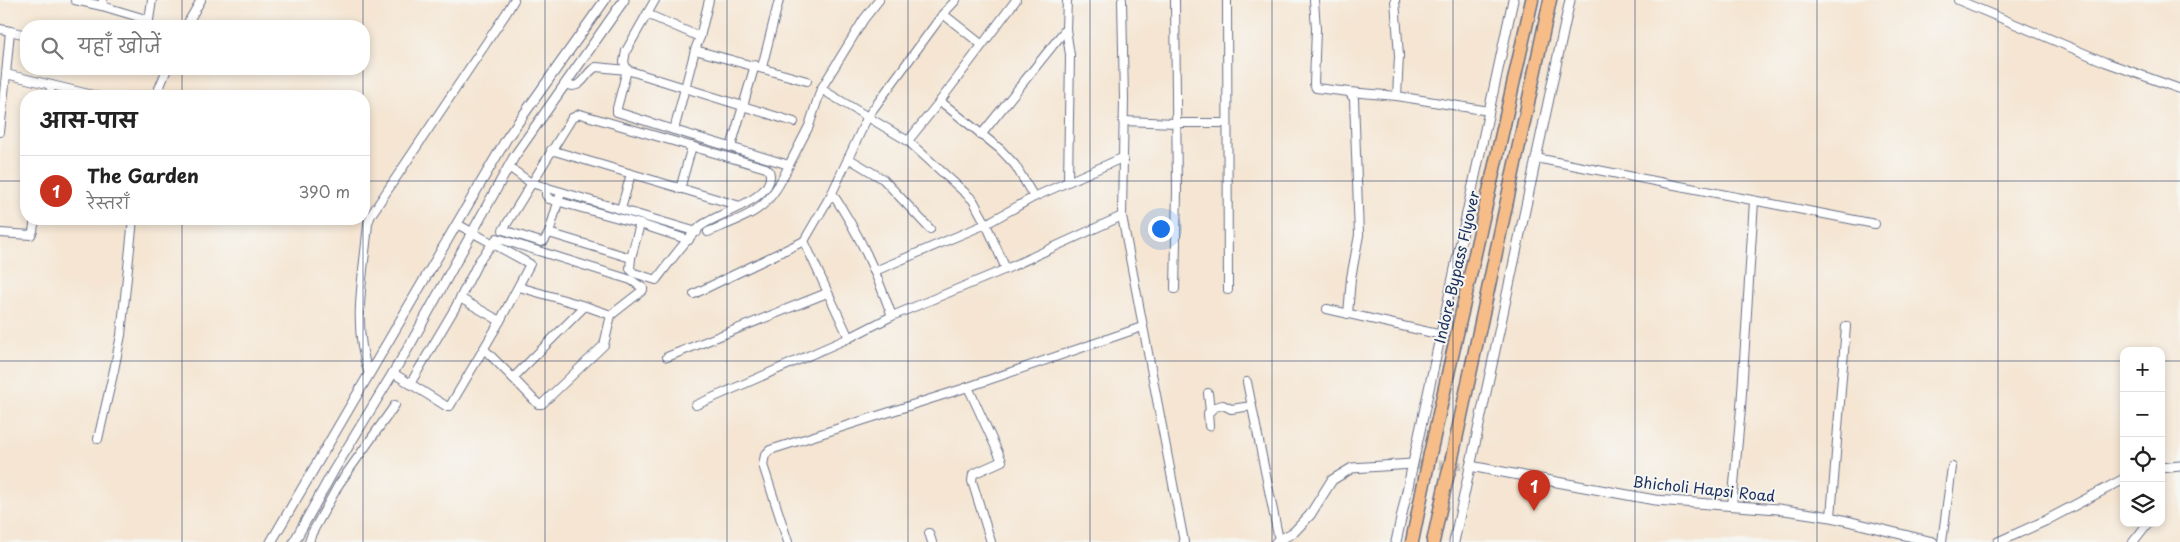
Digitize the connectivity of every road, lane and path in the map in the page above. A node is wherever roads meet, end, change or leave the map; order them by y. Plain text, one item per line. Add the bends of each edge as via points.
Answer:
1 (75, 0) edge
2 (152, 0) edge
3 (201, 0) edge
4 (514, 0) edge
5 (604, 0) edge
6 (624, 0) edge
7 (655, 0) edge
8 (709, 0) edge
9 (779, 0) edge
10 (879, 0) edge
11 (956, 0) edge
12 (1016, 0) edge
13 (1067, 0) edge
14 (1122, 0) edge
15 (1175, 0) edge
16 (1227, 0) edge
17 (1314, 0) edge
18 (1395, 0) edge
19 (1513, 0) edge
20 (1532, 0) edge
21 (1550, 0) edge
22 (1570, 0) edge
23 (1958, 0) edge
24 (102, 3) edge
25 (647, 14) junction
26 (943, 14) junction
27 (189, 20) edge
28 (0, 28) edge
29 (1066, 29) junction
30 (10, 31) junction
31 (20, 34) edge
32 (700, 37) junction
33 (981, 44) junction
34 (695, 50) junction
35 (758, 66) junction
36 (627, 70) junction
37 (6, 74) junction
38 (165, 75) edge
39 (807, 81) dead end
40 (565, 84) junction
41 (51, 85) junction
42 (685, 89) junction
43 (821, 89) junction
44 (2180, 89) edge
45 (51, 90) edge
46 (72, 90) edge
47 (158, 90) edge
48 (1349, 92) junction
49 (1397, 96) junction
50 (940, 101) junction
51 (743, 107) junction
52 (1489, 111) junction
53 (868, 116) junction
54 (1123, 121) junction
55 (794, 122) dead end
56 (1176, 123) junction
57 (1227, 123) junction
58 (674, 130) junction
59 (0, 132) edge
60 (981, 135) junction
61 (908, 141) junction
62 (692, 146) junction
63 (731, 147) junction
64 (551, 150) junction
65 (848, 158) junction
66 (1122, 158) junction
67 (1536, 158) junction
68 (789, 165) junction
69 (509, 167) junction
70 (631, 174) junction
71 (1068, 181) junction
72 (531, 183) junction
73 (546, 187) junction
74 (680, 189) junction
75 (561, 192) junction
76 (832, 193) junction
77 (1034, 197) junction
78 (1754, 201) junction
79 (558, 202) junction
80 (740, 206) junction
81 (621, 209) junction
82 (1122, 216) junction
83 (370, 218) edge
84 (457, 224) junction
85 (640, 224) junction
86 (986, 224) junction
87 (1875, 224) dead end
88 (34, 225) edge
89 (131, 225) edge
90 (368, 225) edge
91 (930, 229) dead end
92 (697, 232) junction
93 (708, 232) dead end
94 (0, 233) edge
95 (473, 233) junction
96 (549, 233) junction
97 (689, 240) junction
98 (804, 241) junction
99 (493, 244) junction
100 (631, 258) junction
101 (1006, 269) junction
102 (875, 271) junction
103 (519, 286) junction
104 (1175, 289) dead end
105 (1228, 290) dead end
106 (827, 293) junction
107 (694, 294) dead end
108 (460, 298) junction
109 (585, 306) junction
110 (1327, 309) dead end
111 (1348, 314) junction
112 (611, 315) junction
113 (892, 316) junction
114 (500, 322) junction
115 (1846, 326) dead end
116 (1142, 328) junction
117 (1442, 335) junction
118 (849, 338) junction
119 (484, 348) junction
120 (667, 358) dead end
121 (393, 373) junction
122 (368, 374) junction
123 (513, 378) junction
124 (1247, 382) dead end
125 (410, 384) junction
126 (968, 387) junction
127 (1208, 393) dead end
128 (395, 405) dead end
129 (696, 405) dead end
130 (1252, 406) junction
131 (1210, 411) junction
132 (1209, 426) dead end
133 (98, 439) dead end
134 (1412, 464) junction
135 (1470, 466) junction
136 (2180, 466) edge
137 (1952, 467) dead end
138 (2165, 468) edge
139 (2120, 481) edge
140 (1732, 506) junction
141 (1831, 517) junction
142 (2145, 527) edge
143 (929, 533) dead end
144 (1278, 541) edge
145 (271, 542) edge
146 (294, 542) edge
147 (309, 542) edge
148 (788, 542) edge
149 (932, 542) edge
150 (992, 542) edge
151 (1184, 542) edge
152 (1396, 542) edge
153 (1412, 542) edge
154 (1433, 542) edge
155 (1454, 542) edge
156 (1933, 542) edge
157 (1942, 542) edge
158 (1998, 542) edge
159 (2133, 542) edge

1 - 24 street
2 - 24 street via 150,20
3 - 27 street
4 - 83 street
5 - 84 street via 507,138
6 - 40 street
7 - 25 street
8 - 32 street
9 - 35 street
10 - 43 street
11 - 26 street
12 - 33 street
13 - 29 street
14 - 54 street
15 - 56 street
16 - 57 street
17 - 48 street via 1314,84 1316,88
18 - 49 street via 1399,56
19 - 52 street
20 - 153 highway, Indore Bypass Flyover, bridge
21 - 154 highway, bridge
22 - 67 street
23 - 44 street via 2105,62
25 - 32 street
25 - 36 street via 626,51 624,62
26 - 33 street
26 - 53 street
28 - 30 street
29 - 60 street
29 - 71 street via 1070,55
30 - 31 street
30 - 37 street
32 - 34 street
33 - 50 street
34 - 35 street
34 - 42 street
35 - 39 street
35 - 51 street
36 - 40 street via 596,66 580,84
36 - 42 street
36 - 58 street via 617,112
37 - 41 street
37 - 59 street
38 - 47 street
40 - 69 street
41 - 45 street
41 - 46 street
42 - 51 street
42 - 58 street
43 - 53 street
43 - 68 street via 809,126
48 - 49 street
48 - 111 street via 1354,99 1359,235
49 - 52 street
50 - 60 street
50 - 61 street
51 - 55 street
51 - 63 street
52 - 117 street
53 - 61 street
53 - 65 street
54 - 56 street
54 - 66 street
56 - 57 street
56 - 104 street
57 - 105 street
58 - 63 street
60 - 77 street via 1015,165
61 - 86 street via 973,200
62 - 64 street via 580,114 572,118
62 - 74 street
62 - 80 street via 769,171 770,180 759,194
63 - 68 street
64 - 70 street
64 - 72 street
65 - 76 street
65 - 91 street via 883,179
66 - 71 street
66 - 82 street
67 - 78 street
67 - 135 street
68 - 93 street via 768,201 747,215
69 - 72 street
69 - 95 street
70 - 74 street
70 - 81 street
71 - 77 street
72 - 73 street
72 - 96 street via 503,230 541,242
73 - 75 street
73 - 79 street via 549,199
74 - 80 street
75 - 79 street
75 - 81 street
76 - 98 street
76 - 102 street via 854,225
77 - 86 street
78 - 87 street
78 - 140 street
79 - 85 street
79 - 96 street
80 - 92 street via 710,220
81 - 92 street
82 - 101 street
82 - 116 street
84 - 95 street
84 - 122 street
85 - 97 street
85 - 100 street
86 - 101 street
86 - 102 street
88 - 94 street via 31,235
89 - 133 street via 120,335
90 - 122 street via 358,315 362,354
92 - 97 street
95 - 99 street
95 - 121 street
96 - 100 street
97 - 100 street via 656,280 630,269
98 - 106 street
98 - 107 street
99 - 103 street via 530,264
99 - 108 street via 479,261
99 - 112 street via 497,238 640,284 643,290
101 - 113 street
102 - 113 street
103 - 109 street
103 - 114 street
106 - 118 street
106 - 120 street
108 - 114 street
108 - 125 street
109 - 112 street
109 - 123 street
110 - 111 street
111 - 117 street
112 - 123 street via 604,345 542,404 538,404
113 - 118 street
114 - 119 street
115 - 141 street
116 - 126 street
116 - 151 street
117 - 134 street
118 - 129 street
119 - 123 street
119 - 125 street via 450,406
121 - 125 street
121 - 146 street
122 - 145 street
124 - 130 street
126 - 148 street via 770,450 763,465
126 - 150 street via 1002,461 973,474 972,481
127 - 131 street
128 - 147 street via 339,484
130 - 131 street via 1232,409 1223,405
130 - 144 street
131 - 132 street
134 - 144 street via 1352,468 1332,480 1310,515 1294,532
134 - 152 street
135 - 140 street, Bhicholi Hapsi Road via 1655,500
135 - 155 street
136 - 138 street
137 - 157 street
139 - 158 street
140 - 141 street, Bhicholi Hapsi Road
141 - 156 street, Bhicholi Hapsi Road
142 - 159 street
143 - 149 street

